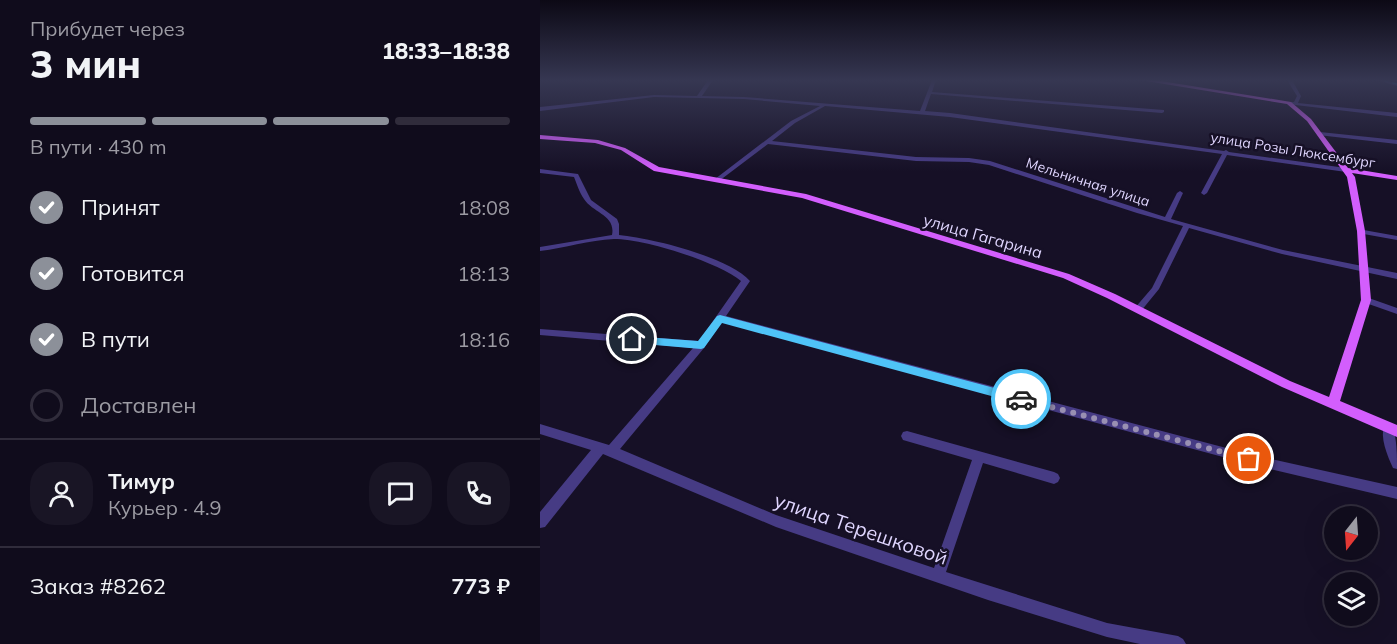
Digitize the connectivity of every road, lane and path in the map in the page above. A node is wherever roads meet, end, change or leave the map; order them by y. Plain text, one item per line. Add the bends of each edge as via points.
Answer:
1 (814, 110) edge
2 (886, 110) edge
3 (923, 110) edge
4 (1150, 110) edge
5 (1299, 110) edge
6 (1354, 110) edge
7 (1162, 111) dead end
8 (922, 113) junction
9 (1397, 115) edge
10 (1320, 134) junction
11 (540, 137) edge
12 (767, 142) junction
13 (1397, 142) edge
14 (1226, 152) junction
15 (1346, 170) junction
16 (540, 171) edge
17 (1397, 178) edge
18 (717, 180) junction
19 (1180, 193) dead end
20 (1204, 193) dead end
21 (1167, 220) junction
22 (1187, 225) junction
23 (1361, 231) junction
24 (615, 237) junction
25 (1397, 238) edge
26 (540, 249) edge
27 (1365, 269) junction
28 (1397, 276) edge
29 (1366, 300) junction
30 (1138, 309) junction
31 (1397, 311) edge
32 (720, 318) junction
33 (540, 332) edge
34 (701, 345) junction
35 (1333, 405) junction
36 (540, 429) edge
37 (1393, 429) edge
38 (907, 436) dead end
39 (606, 449) junction
40 (979, 457) junction
41 (1397, 464) edge
42 (1054, 478) dead end
43 (1397, 493) edge
44 (540, 522) edge
45 (938, 576) junction
46 (1178, 644) edge

1 - 12 street
2 - 8 street, улица Розы Люксембург
3 - 8 street
4 - 7 street
5 - 10 main road
6 - 9 street
8 - 14 street, улица Розы Люксембург
10 - 13 street
10 - 15 main road
11 - 18 main road, улица Гагарина via 596,141 622,149 657,169
12 - 18 street
12 - 21 street, Мельничная улица via 990,164
14 - 15 street, улица Розы Люксембург
14 - 20 street
15 - 17 main road, улица Розы Люксембург
15 - 23 main road via 1355,190
16 - 24 street via 576,175 588,201 614,219
18 - 30 main road, улица Гагарина via 802,196 1066,276
19 - 21 street
21 - 22 street, Мельничная улица
22 - 27 street, Мельничная улица via 1282,252
22 - 30 street via 1155,289
23 - 25 street
23 - 27 main road
24 - 26 street
24 - 32 street via 651,242 741,275 746,281
27 - 28 street, Мельничная улица
27 - 29 main road
29 - 31 street
29 - 35 main road
30 - 35 main road, улица Гагарина
32 - 34 street
32 - 43 street via 1239,456
33 - 34 street
34 - 39 street
35 - 37 main road, улица Гагарина
36 - 39 street, улица Терешковой
37 - 41 street via 1389,441
38 - 40 street
39 - 44 street
39 - 45 street, улица Терешковой via 776,521
40 - 42 street
40 - 45 street
45 - 46 street, улица Терешковой via 1107,630

